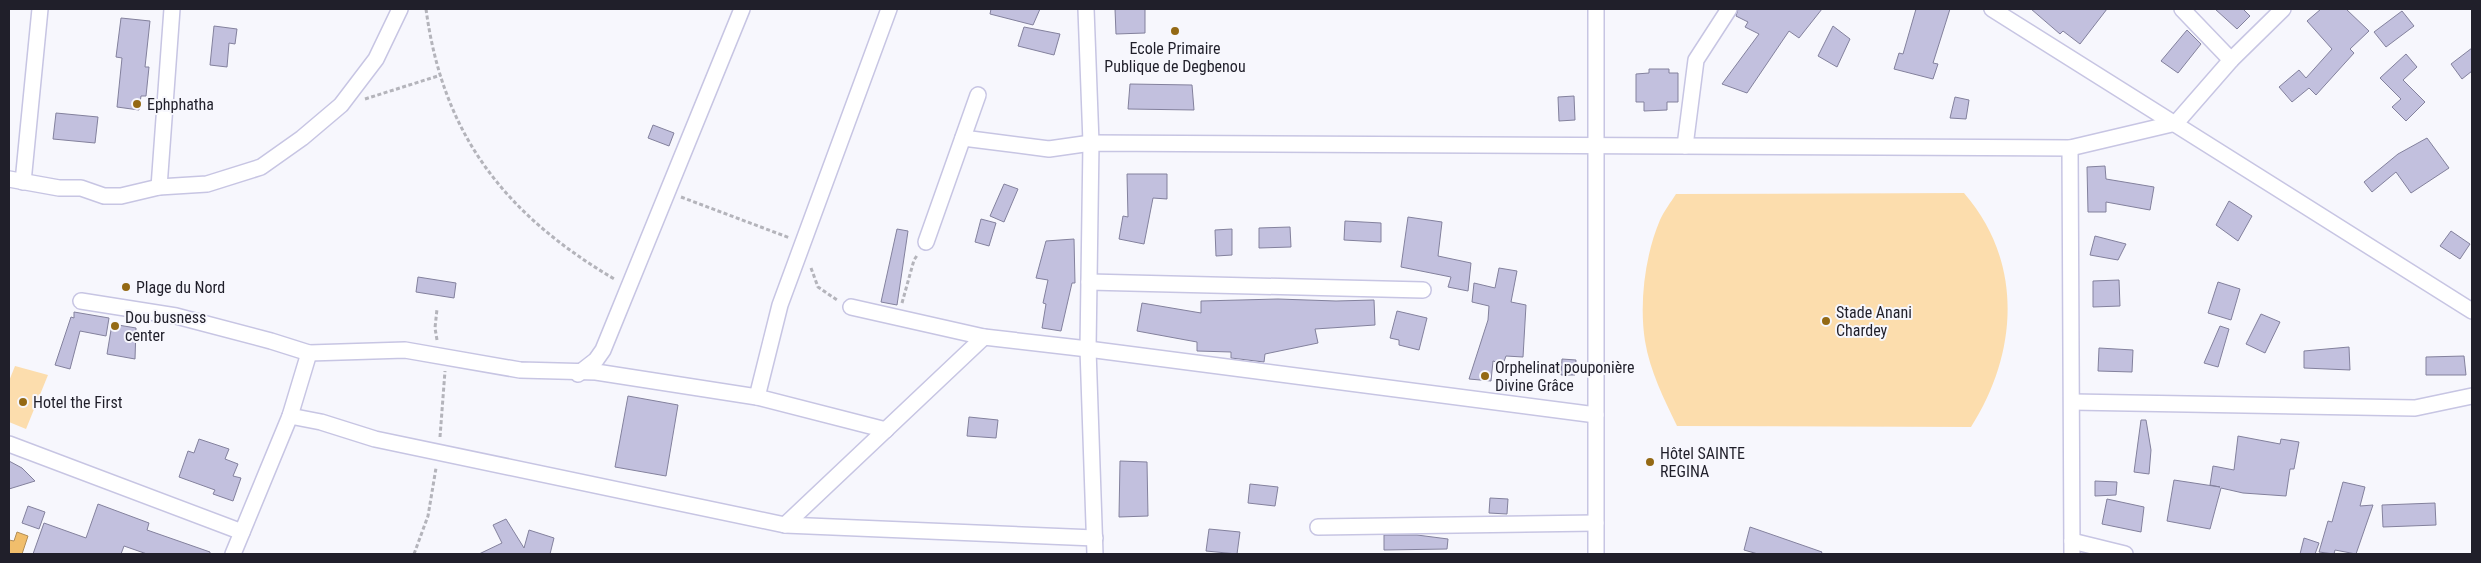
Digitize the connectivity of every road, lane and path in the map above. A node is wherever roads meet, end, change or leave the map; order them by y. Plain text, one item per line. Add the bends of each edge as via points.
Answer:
1 (40, 9) edge
2 (172, 9) edge
3 (400, 9) edge
4 (426, 9) edge
5 (742, 9) edge
6 (889, 9) edge
7 (1086, 9) edge
8 (1596, 9) edge
9 (1729, 9) edge
10 (1992, 9) edge
11 (2182, 9) edge
12 (2283, 9) edge
13 (2231, 60) junction
14 (441, 75) junction
15 (978, 95) dead end
16 (362, 100) dead end
17 (2176, 123) junction
18 (963, 138) junction
19 (1091, 143) junction
20 (1596, 146) junction
21 (1685, 146) junction
22 (2070, 148) junction
23 (16, 180) edge
24 (160, 187) junction
25 (668, 191) junction
26 (926, 242) joint
27 (801, 246) junction
28 (1089, 282) junction
29 (630, 288) junction
30 (1422, 290) dead end
31 (81, 301) dead end
32 (851, 307) joint
33 (437, 309) dead end
34 (2472, 311) edge
35 (898, 318) junction
36 (984, 337) junction
37 (1088, 348) junction
38 (603, 350) junction
39 (308, 353) junction
40 (446, 358) junction
41 (571, 372) junction
42 (631, 379) junction
43 (2472, 396) edge
44 (757, 397) junction
45 (2072, 402) junction
46 (1596, 415) junction
47 (290, 416) junction
48 (886, 430) junction
49 (9, 444) edge
50 (438, 452) junction
51 (1596, 523) junction
52 (786, 525) junction
53 (1318, 527) dead end
54 (242, 532) junction
55 (1095, 538) junction
56 (2072, 548) edge
57 (234, 554) edge
58 (414, 554) edge
59 (1095, 554) edge
60 (1596, 554) edge
61 (2125, 554) edge

1 - 23 street
2 - 24 street
3 - 24 street via 376,59 358,84 341,105 302,138 261,167 207,184
4 - 14 path
5 - 25 street
6 - 27 street
7 - 19 street
8 - 20 street
9 - 21 street via 1696,60
10 - 17 street
11 - 13 street
12 - 13 street
13 - 17 street
14 - 16 path
14 - 29 path via 452,109 469,142 501,190 549,234 592,266
15 - 18 street
17 - 22 street
17 - 34 street
18 - 19 street via 1049,149
18 - 26 street
19 - 20 street
19 - 28 street
20 - 21 street
20 - 46 street
21 - 22 street
22 - 45 street
23 - 24 street via 59,188 82,188 104,196 135,194
25 - 27 path
25 - 29 street
26 - 35 path via 914,260
27 - 32 path via 818,286
27 - 44 street via 780,305
28 - 30 street
28 - 37 street
29 - 38 street
31 - 39 street via 176,316 271,340
32 - 35 street
33 - 40 path via 436,334 441,356
35 - 36 street
36 - 37 street
36 - 48 street
37 - 46 street
37 - 55 street
38 - 41 street via 583,371 575,376
38 - 42 street via 618,376
39 - 40 street via 405,350
39 - 47 street
40 - 41 street via 520,370
40 - 50 path
41 - 42 street via 596,372
42 - 44 street
43 - 45 street via 2415,408
44 - 48 street
45 - 56 street
46 - 51 street
47 - 50 street
47 - 54 street
48 - 52 street
49 - 54 street
50 - 52 street
50 - 58 path via 428,516
51 - 53 street
51 - 60 street
52 - 55 street
54 - 57 street
55 - 59 street
56 - 61 street

